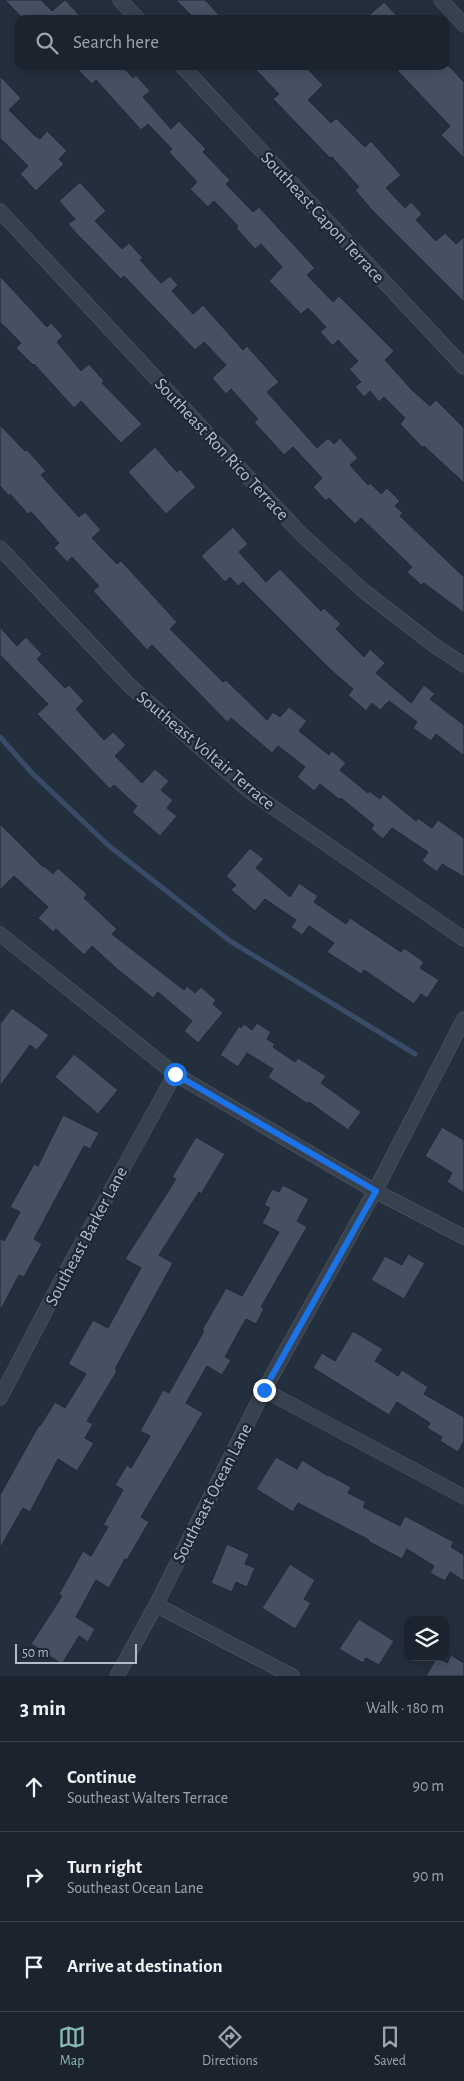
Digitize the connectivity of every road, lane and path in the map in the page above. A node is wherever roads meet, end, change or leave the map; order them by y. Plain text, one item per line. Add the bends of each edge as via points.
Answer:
1 (120, 0) edge
2 (442, 0) edge
3 (134, 15) edge
4 (464, 25) edge
5 (186, 70) edge
6 (0, 211) edge
7 (464, 367) edge
8 (0, 548) edge
9 (464, 665) edge
10 (0, 934) edge
11 (464, 939) edge
12 (464, 1019) edge
13 (175, 1074) junction
14 (376, 1191) junction
15 (464, 1237) edge
16 (264, 1390) junction
17 (0, 1398) edge
18 (464, 1497) edge
19 (156, 1605) junction
20 (118, 1676) edge
21 (292, 1676) edge

1 - 3 street
2 - 4 street
5 - 7 street, Southeast Capon Terrace
6 - 9 street, Southeast Ron Rico Terrace via 302,534 364,592
8 - 11 street, Southeast Voltair Terrace via 130,686 248,790
10 - 13 street
12 - 14 street, Southeast Ocean Lane
13 - 14 street
13 - 17 street, Southeast Barker Lane
14 - 15 street
14 - 16 street, Southeast Ocean Lane
16 - 18 street
16 - 19 street, Southeast Ocean Lane
19 - 20 street, Southeast Ocean Lane
19 - 21 street

